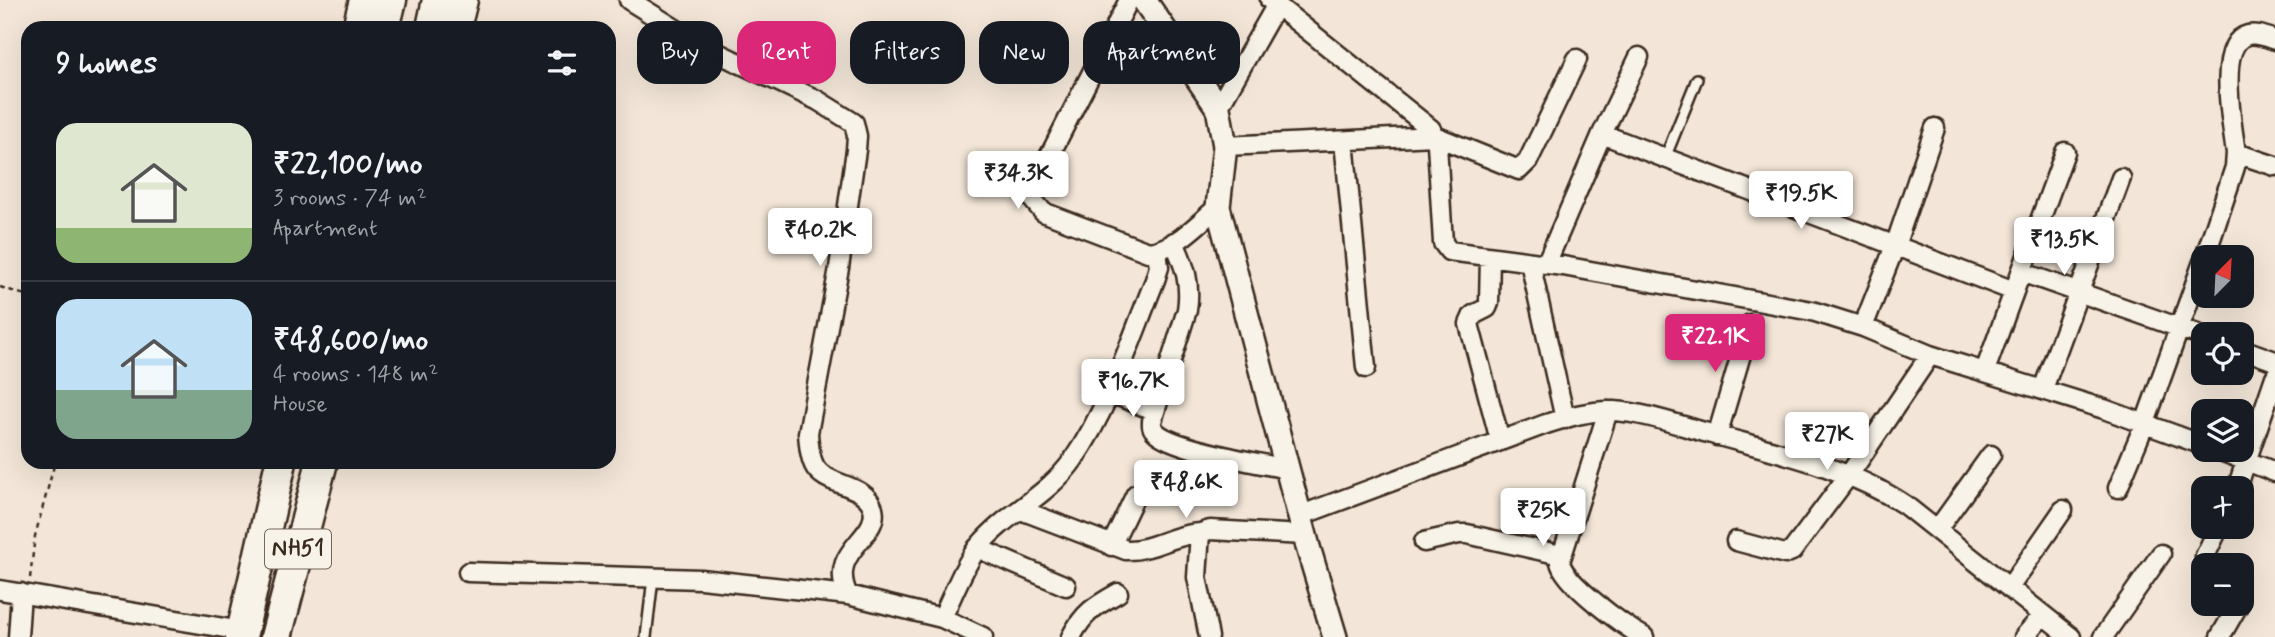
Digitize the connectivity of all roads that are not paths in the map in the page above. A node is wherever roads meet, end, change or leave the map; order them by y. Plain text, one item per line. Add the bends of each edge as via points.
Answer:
1 (364, 0) edge
2 (391, 0) edge
3 (438, 0) edge
4 (463, 0) edge
5 (629, 0) edge
6 (1129, 0) edge
7 (1144, 0) edge
8 (1273, 3) edge
9 (359, 21) edge
10 (386, 21) edge
11 (434, 21) edge
12 (458, 21) edge
13 (2275, 40) edge
14 (1640, 57) dead end
15 (1577, 59) dead end
16 (1697, 79) dead end
17 (1218, 108) junction
18 (1935, 128) dead end
19 (1602, 134) junction
20 (1436, 136) junction
21 (1344, 141) junction
22 (1225, 146) junction
23 (2065, 152) dead end
24 (2236, 153) junction
25 (1665, 158) junction
26 (2275, 166) edge
27 (2121, 178) dead end
28 (1218, 207) junction
29 (1174, 242) junction
30 (2209, 245) edge
31 (1895, 246) junction
32 (1157, 251) junction
33 (1490, 257) junction
34 (1536, 267) junction
35 (2021, 272) junction
36 (2014, 291) junction
37 (2079, 292) junction
38 (2191, 296) edge
39 (1750, 324) dead end
40 (1863, 327) junction
41 (2180, 328) junction
42 (2191, 332) edge
43 (2254, 353) edge
44 (1926, 360) junction
45 (2275, 361) edge
46 (1366, 368) dead end
47 (1985, 372) junction
48 (2275, 377) edge
49 (2043, 389) junction
50 (1108, 392) junction
51 (1155, 411) junction
52 (1608, 411) junction
53 (1565, 419) junction
54 (2145, 424) junction
55 (1717, 436) junction
56 (1500, 440) junction
57 (2191, 440) edge
58 (2254, 442) edge
59 (1991, 455) dead end
60 (2252, 462) edge
61 (278, 469) edge
62 (320, 469) edge
63 (330, 469) edge
64 (1287, 469) junction
65 (2275, 472) edge
66 (1849, 475) junction
67 (2118, 488) dead end
68 (1136, 494) dead end
69 (1021, 510) junction
70 (2063, 510) dead end
71 (1302, 525) junction
72 (1937, 530) junction
73 (1200, 533) junction
74 (1736, 541) dead end
75 (1424, 542) dead end
76 (1111, 545) junction
77 (976, 548) junction
78 (2161, 554) dead end
79 (297, 555) junction
80 (1561, 555) junction
81 (468, 572) dead end
82 (653, 578) junction
83 (1066, 586) dead end
84 (2009, 589) junction
85 (0, 590) edge
86 (25, 593) junction
87 (1118, 593) dead end
88 (848, 595) junction
89 (2043, 615) junction
90 (2232, 616) edge
91 (942, 618) junction
92 (241, 634) edge
93 (18, 637) edge
94 (276, 637) edge
95 (646, 637) edge
96 (983, 637) edge
97 (1072, 637) edge
98 (1209, 637) edge
99 (1335, 637) edge
100 (1644, 637) edge
101 (2024, 637) edge
102 (2071, 637) edge
103 (2103, 637) edge
104 (2220, 637) edge

1 - 9 main road
2 - 10 highway
3 - 11 highway
4 - 12 main road
5 - 88 street via 701,45 817,100 854,123 858,136 843,247 808,433 815,468 872,505 870,526 842,571
6 - 32 street via 1034,186 1034,200 1043,212 1118,243
7 - 17 street
8 - 17 street
8 - 20 street
13 - 24 street via 2245,36 2231,55 2227,71
14 - 19 street
15 - 20 street via 1523,168 1514,169
16 - 25 lane
17 - 22 street
18 - 31 street
19 - 25 street
19 - 34 street
20 - 21 street
20 - 33 street via 1445,248
21 - 22 street
21 - 46 street
22 - 28 street
23 - 35 street
24 - 26 street
24 - 30 street via 2231,185
25 - 31 street
27 - 37 street
28 - 29 street
28 - 64 street
29 - 32 street
29 - 51 street via 1185,266 1188,310
31 - 36 street
31 - 40 street
32 - 50 street via 1155,280
33 - 34 street
33 - 56 street via 1489,303 1473,314 1469,324
34 - 40 street via 1780,303
34 - 53 street via 1537,300
35 - 36 street
35 - 37 street
36 - 47 street
37 - 41 street
37 - 49 street
38 - 41 street
39 - 55 street
40 - 44 street
41 - 42 street
41 - 54 street
43 - 45 street
44 - 47 street
44 - 66 street
47 - 49 street
48 - 58 street
49 - 54 street
50 - 51 street
50 - 69 street via 1095,425 1073,460 1050,488
51 - 64 street via 1152,426 1165,438
52 - 53 street
52 - 55 street
52 - 80 street
53 - 56 street
54 - 57 street
54 - 67 street
55 - 66 street
56 - 71 street
59 - 72 street
60 - 65 street
61 - 92 highway, NH51
62 - 79 highway, NH51
63 - 79 main road
64 - 71 street
66 - 72 street via 1878,487
66 - 74 street via 1789,554
68 - 76 street
69 - 76 street
69 - 77 street
70 - 84 street
71 - 73 street
71 - 99 street
72 - 84 street
73 - 76 street via 1177,536 1138,551
73 - 98 street via 1198,577
75 - 80 street via 1466,534
77 - 83 street
77 - 91 street
78 - 103 street
79 - 94 highway, NH51
80 - 100 street via 1565,575
81 - 82 street
82 - 88 street
82 - 95 lane
84 - 89 street
85 - 86 street
86 - 92 street
86 - 93 street
87 - 97 street via 1088,611
88 - 91 street
89 - 101 street
89 - 102 street
90 - 104 street
91 - 96 street

